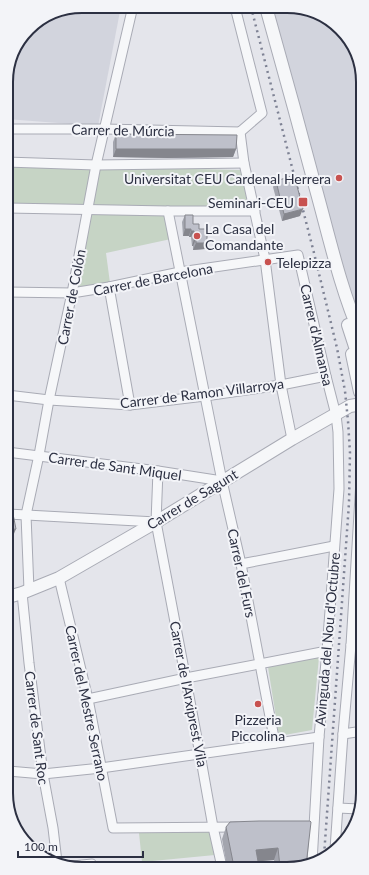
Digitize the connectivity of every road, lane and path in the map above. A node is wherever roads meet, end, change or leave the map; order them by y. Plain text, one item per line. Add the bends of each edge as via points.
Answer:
1 (130, 13) edge
2 (237, 13) edge
3 (268, 13) edge
4 (13, 129) edge
5 (104, 129) junction
6 (240, 132) junction
7 (13, 162) edge
8 (244, 163) junction
9 (96, 165) junction
10 (13, 208) edge
11 (88, 209) junction
12 (168, 211) junction
13 (254, 211) junction
14 (298, 255) joint
15 (266, 259) junction
16 (180, 272) junction
17 (338, 272) junction
18 (109, 287) junction
19 (13, 292) edge
20 (72, 293) junction
21 (345, 317) junction
22 (356, 324) edge
23 (356, 346) edge
24 (326, 376) junction
25 (281, 385) junction
26 (356, 387) edge
27 (13, 396) edge
28 (205, 396) junction
29 (49, 400) junction
30 (356, 401) edge
31 (130, 405) junction
32 (336, 414) junction
33 (292, 439) junction
34 (13, 453) edge
35 (39, 455) junction
36 (158, 471) junction
37 (222, 481) junction
38 (13, 514) edge
39 (26, 515) junction
40 (156, 522) junction
41 (334, 546) junction
42 (241, 564) junction
43 (60, 578) junction
44 (356, 581) edge
45 (26, 592) junction
46 (13, 596) edge
47 (356, 644) edge
48 (351, 645) junction
49 (327, 651) junction
50 (260, 664) junction
51 (186, 678) junction
52 (88, 699) junction
53 (356, 732) edge
54 (343, 734) junction
55 (319, 737) junction
56 (275, 743) junction
57 (200, 754) junction
58 (101, 768) junction
59 (13, 772) edge
60 (43, 774) junction
61 (338, 808) junction
62 (354, 809) edge
63 (213, 827) junction
64 (244, 827) edge
65 (335, 843) edge
66 (56, 857) edge
67 (312, 858) edge
68 (221, 862) edge

1 - 5 street, Carrer de Colón
2 - 6 street via 262,113
3 - 17 street
4 - 5 street, Carrer de Múrcia
5 - 6 street, Carrer de Múrcia
5 - 9 street, Carrer de Colón
6 - 8 street
7 - 9 street
8 - 9 street
8 - 13 street
9 - 11 street, Carrer de Colón
10 - 11 street
11 - 12 street
11 - 20 street, Carrer de Colón
12 - 13 street
12 - 16 street, Carrer del Furs
13 - 15 street
14 - 15 street, Carrer de Barcelona
14 - 24 street, Carrer d'Almansa
15 - 16 street, Carrer de Barcelona
15 - 25 street
16 - 18 street, Carrer de Barcelona
16 - 28 street, Carrer del Furs
17 - 21 street
17 - 22 street
18 - 20 street, Carrer de Barcelona
18 - 31 street
19 - 20 street, Carrer de Barcelona
20 - 29 street, Carrer de Colón
21 - 23 street
21 - 26 street
24 - 25 street, Carrer de Ramon Villarroya
24 - 32 street, Carrer d'Almansa
25 - 28 street, Carrer de Ramon Villarroya
25 - 33 street
27 - 29 street, Carrer de Ramon Villarroya
28 - 31 street, Carrer de Ramon Villarroya
28 - 37 street, Carrer del Furs
29 - 31 street, Carrer de Ramon Villarroya
29 - 35 street, Carrer de Colón
30 - 32 street, Carrer de Sagunt
32 - 33 street, Carrer de Sagunt
32 - 41 street, Avinguda del Nou d'Octubre via 339,489
33 - 37 street, Carrer de Sagunt
34 - 35 street, Carrer de Sant Miquel
35 - 36 street, Carrer de Sant Miquel
35 - 39 street, Carrer de Colón
36 - 37 street, Carrer de Sant Miquel
36 - 40 street, Carrer de l'Arxiprest Vila
37 - 40 street, Carrer de Sagunt
37 - 42 street, Carrer del Furs
38 - 39 street
39 - 40 street
39 - 45 street, Carrer de Colón
40 - 43 street, Carrer de Sagunt
40 - 51 street, Carrer de l'Arxiprest Vila
41 - 42 street
41 - 49 street, Avinguda del Nou d'Octubre
42 - 50 street, Carrer del Furs
43 - 45 street, Carrer de Sagunt
43 - 52 street, Carrer del Mestre Serrano
44 - 48 street, Avinguda del Nou d'Octubre
45 - 46 street, Carrer de Sagunt
45 - 60 street, Carrer de Sant Roc via 29,663
47 - 48 street
48 - 54 street, Avinguda del Nou d'Octubre
49 - 50 street
49 - 55 street, Avinguda del Nou d'Octubre
50 - 51 street
50 - 56 street, Carrer del Furs
51 - 52 street
51 - 57 street, Carrer de l'Arxiprest Vila
52 - 58 street, Carrer del Mestre Serrano
53 - 54 street
54 - 61 street, Avinguda del Nou d'Octubre
55 - 56 street
55 - 67 street, Avinguda del Nou d'Octubre via 310,827
56 - 57 street
57 - 58 street
57 - 63 street, Carrer de l'Arxiprest Vila
58 - 60 street
58 - 63 street, Carrer del Mestre Serrano via 113,828
59 - 60 street
60 - 66 street, Carrer de Sant Roc
61 - 62 street
61 - 65 street, Avinguda del Nou d'Octubre
63 - 64 street
63 - 68 street, Carrer de l'Arxiprest Vila

